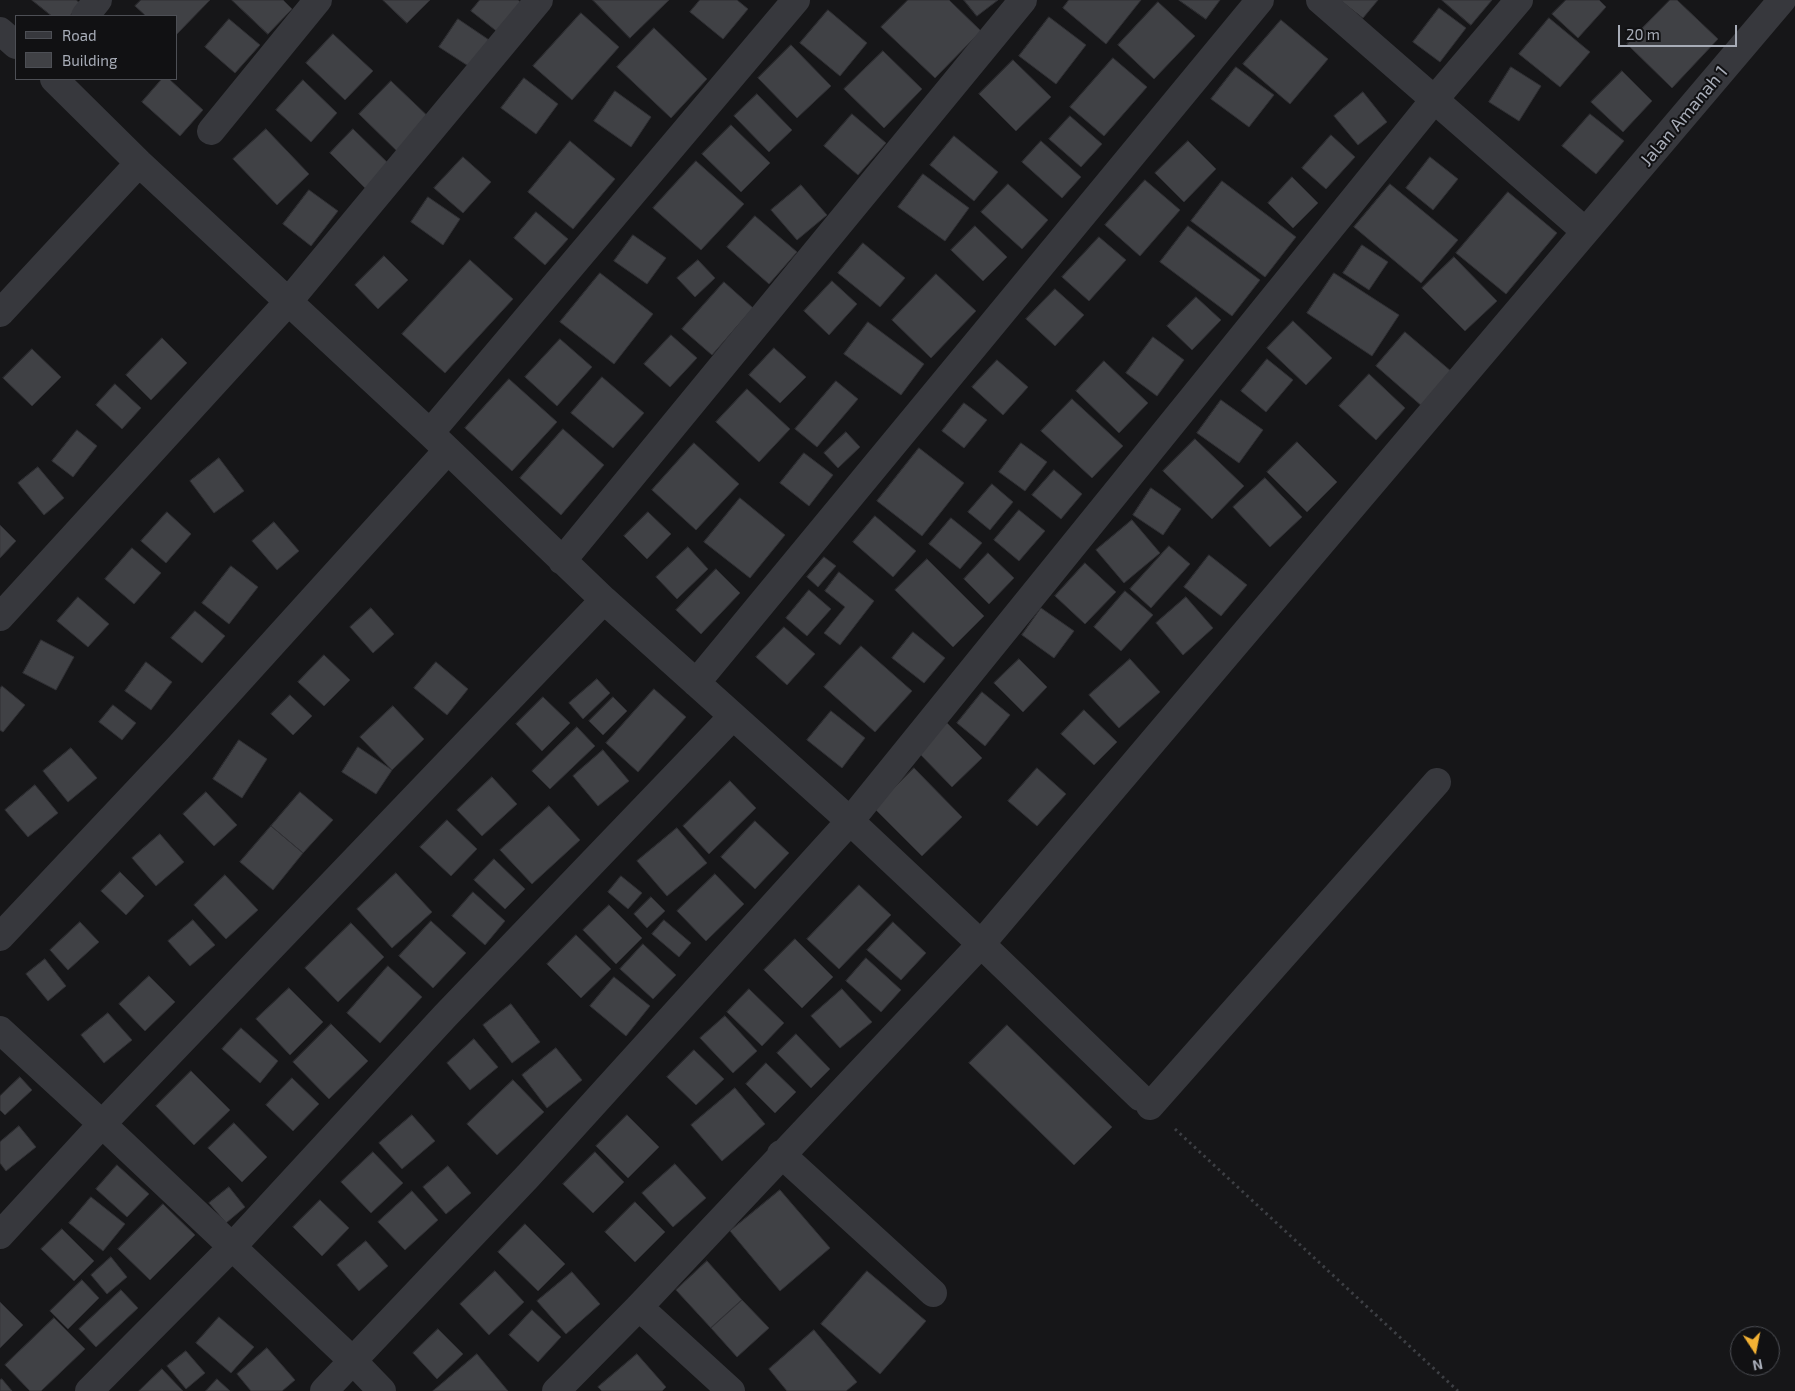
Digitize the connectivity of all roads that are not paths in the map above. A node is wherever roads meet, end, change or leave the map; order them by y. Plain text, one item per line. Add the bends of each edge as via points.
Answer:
1 (98, 0) edge
2 (318, 0) edge
3 (539, 0) edge
4 (796, 0) edge
5 (1023, 0) edge
6 (1260, 0) edge
7 (1320, 0) edge
8 (1519, 0) edge
9 (1782, 0) edge
10 (86, 15) edge
11 (0, 31) edge
12 (15, 44) edge
13 (55, 80) edge
14 (1434, 100) junction
15 (211, 131) dead end
16 (139, 162) junction
17 (1585, 231) junction
18 (288, 302) junction
19 (0, 313) edge
20 (439, 442) junction
21 (562, 561) junction
22 (604, 600) junction
23 (0, 617) edge
24 (696, 683) junction
25 (733, 716) junction
26 (1437, 782) dead end
27 (850, 821) junction
28 (0, 938) edge
29 (981, 944) junction
30 (0, 1030) edge
31 (102, 1124) junction
32 (782, 1154) junction
33 (0, 1235) edge
34 (232, 1247) junction
35 (932, 1293) dead end
36 (638, 1308) junction
37 (353, 1361) junction
38 (89, 1391) edge
39 (324, 1391) edge
40 (382, 1391) edge
41 (556, 1391) edge
42 (731, 1391) edge

1 - 10 street
2 - 15 street
3 - 18 street
4 - 20 street
5 - 21 street
6 - 24 street
7 - 14 street
8 - 14 street
9 - 17 street, Jalan Amanah 1
11 - 12 street
13 - 16 street
14 - 17 street
14 - 27 street
16 - 18 street
16 - 19 street
17 - 29 street, Jalan Amanah 1
18 - 20 street
18 - 23 street
20 - 21 street
20 - 28 street via 178,748
21 - 22 street
22 - 24 street
22 - 31 street
24 - 25 street
25 - 27 street
25 - 34 street via 445,1016
26 - 29 street via 1145,1101
27 - 29 street
27 - 37 street via 528,1176
29 - 32 street, Jalan Amanah 1
30 - 31 street
31 - 33 street
31 - 34 street
32 - 35 street
32 - 36 street, Jalan Amanah 1
34 - 37 street
34 - 38 street
36 - 41 street, Jalan Amanah 1
36 - 42 street
37 - 39 street
37 - 40 street

